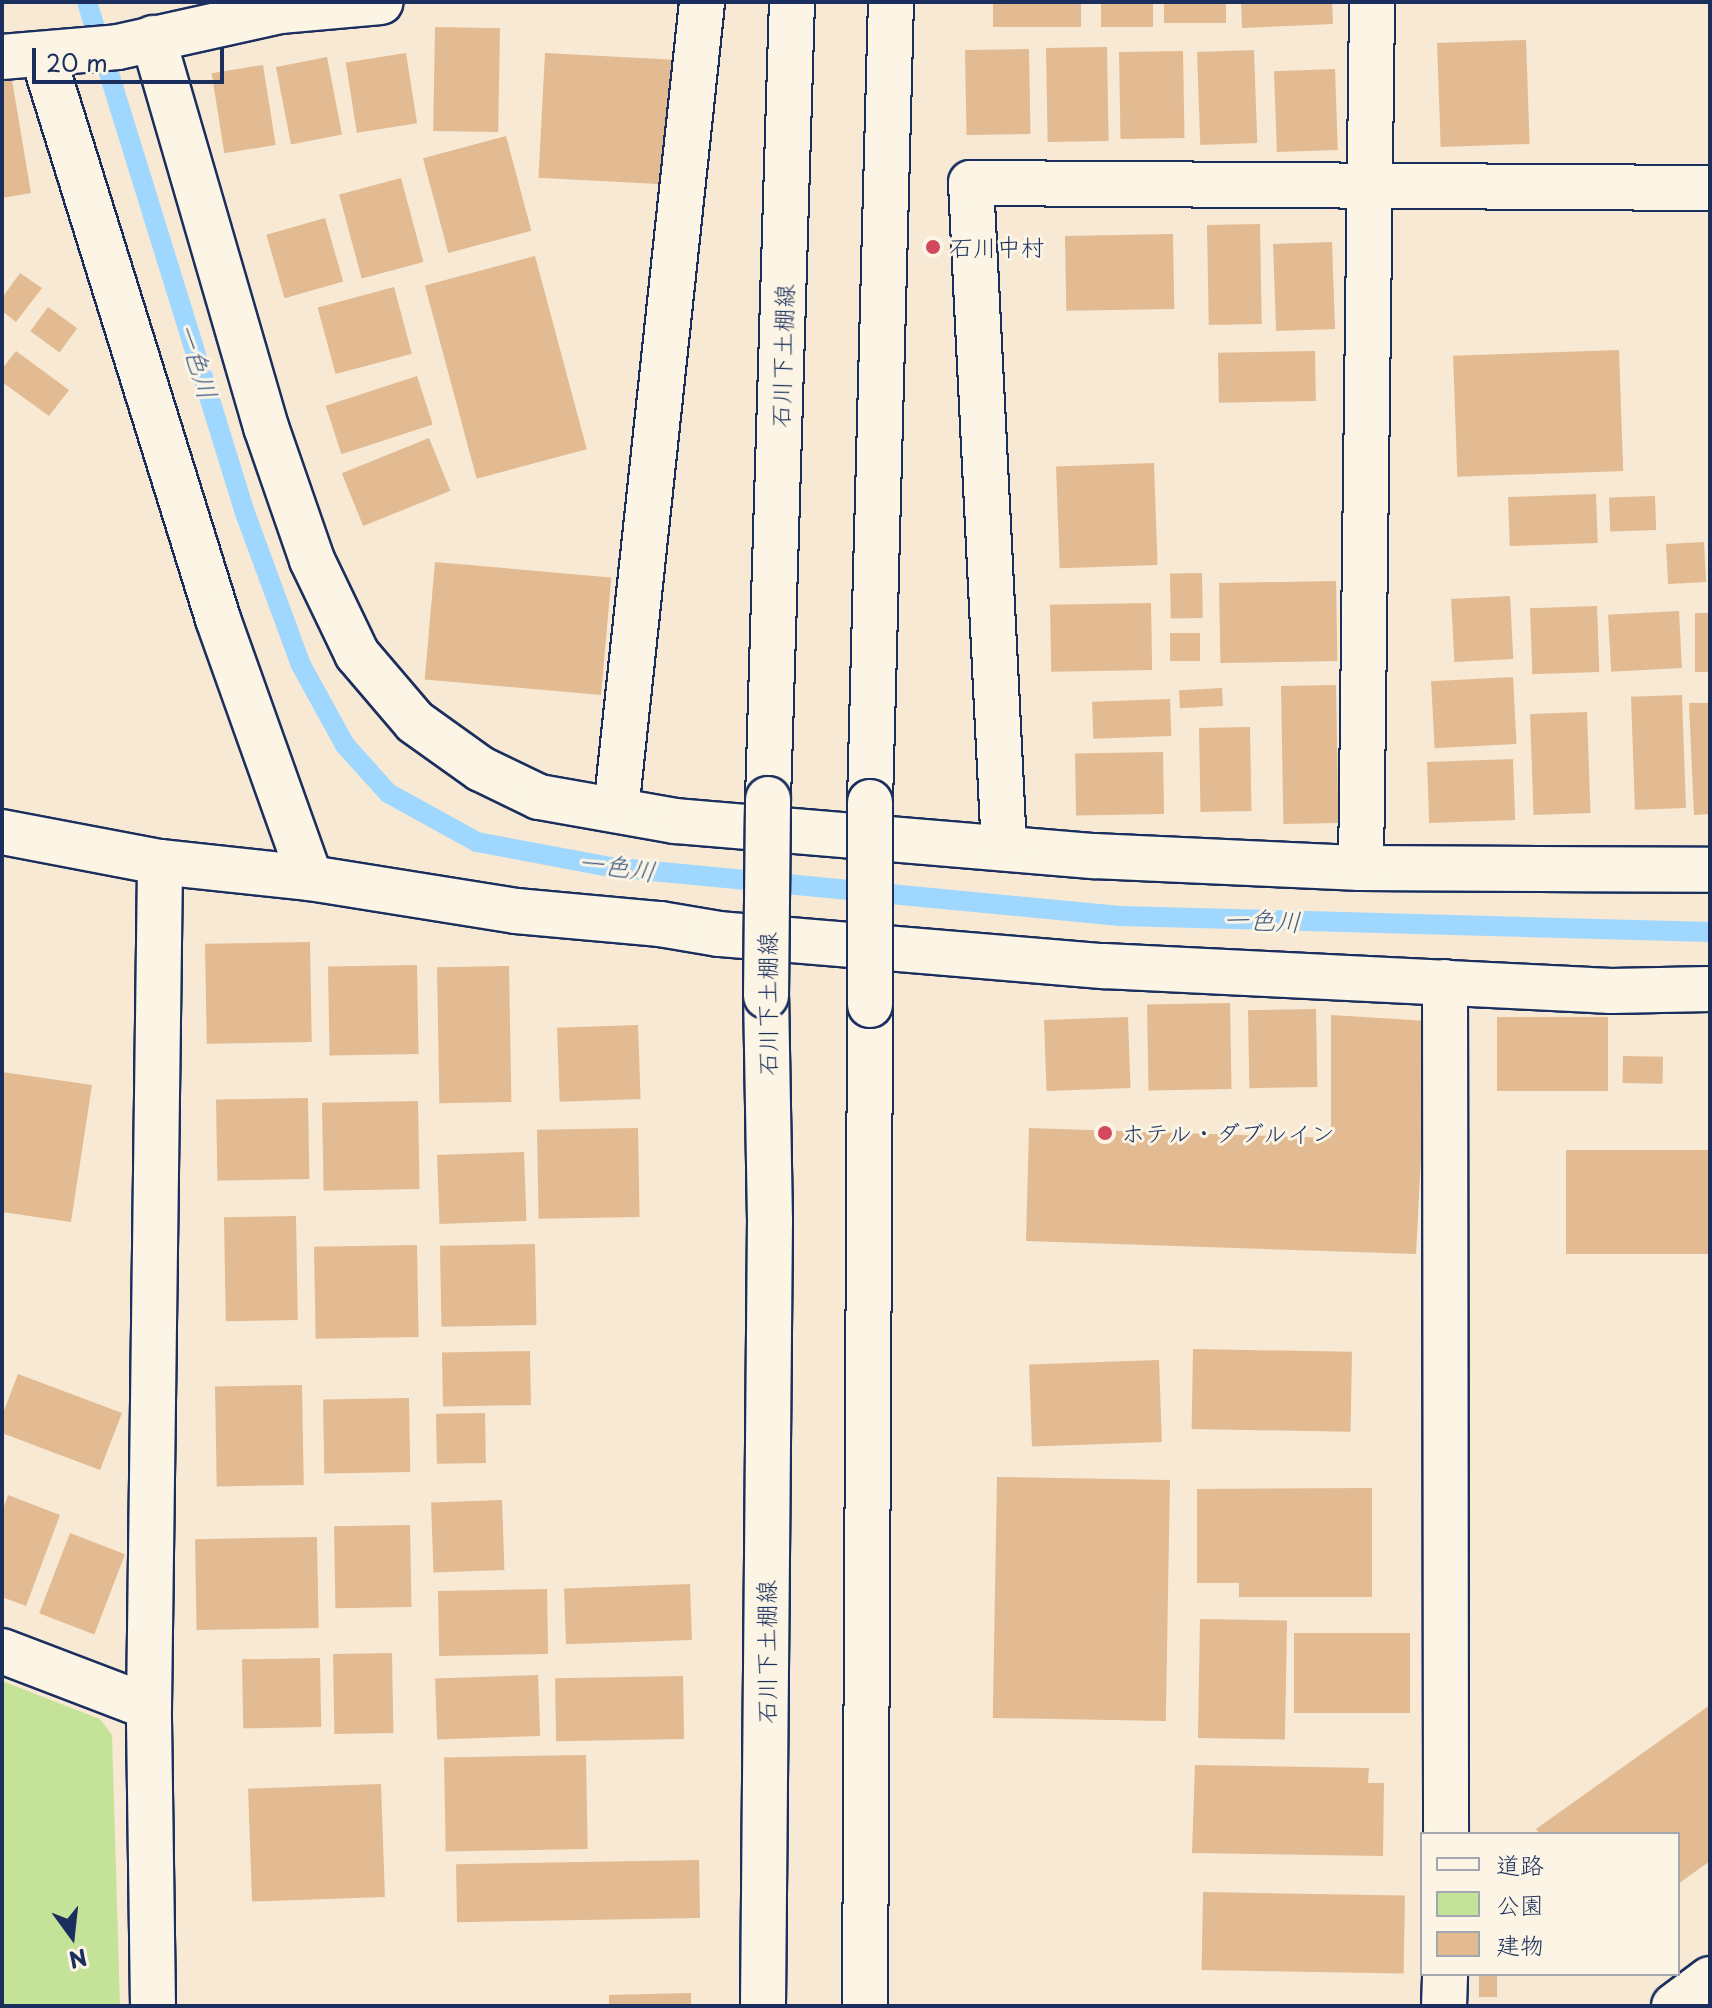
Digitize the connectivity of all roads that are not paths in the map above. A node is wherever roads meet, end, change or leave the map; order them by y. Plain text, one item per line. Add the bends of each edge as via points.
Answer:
1 (381, 2) edge
2 (702, 2) edge
3 (792, 2) edge
4 (891, 2) edge
5 (1372, 2) edge
6 (240, 10) edge
7 (136, 42) junction
8 (22, 56) edge
9 (1370, 186) junction
10 (1710, 188) edge
11 (616, 810) junction
12 (2, 832) edge
13 (1004, 848) junction
14 (160, 862) junction
15 (1361, 868) junction
16 (1710, 870) edge
17 (310, 878) junction
18 (1445, 982) junction
19 (1710, 989) edge
20 (2, 1651) edge
21 (149, 1707) junction
22 (1446, 1832) edge
23 (1445, 1976) edge
24 (1710, 1979) edge
25 (153, 2006) edge
26 (763, 2006) edge
27 (865, 2006) edge
28 (1444, 2006) edge
29 (1674, 2006) edge

1 - 6 street
2 - 11 street
3 - 26 street, 石川下土棚線, bridge via 768,799
4 - 27 street, bridge via 870,802
5 - 9 street
6 - 7 street
7 - 8 street
7 - 11 street via 312,560 357,654 415,722 481,769 539,797
8 - 17 street
9 - 10 street
9 - 13 street via 971,183
9 - 15 street
11 - 13 street via 675,821
12 - 14 street
13 - 15 street
14 - 17 street
14 - 21 street
15 - 16 street
17 - 18 street via 516,911 719,934 1104,966
18 - 19 street via 1611,991
18 - 22 street
20 - 21 street
21 - 25 street
23 - 28 street
24 - 29 street

